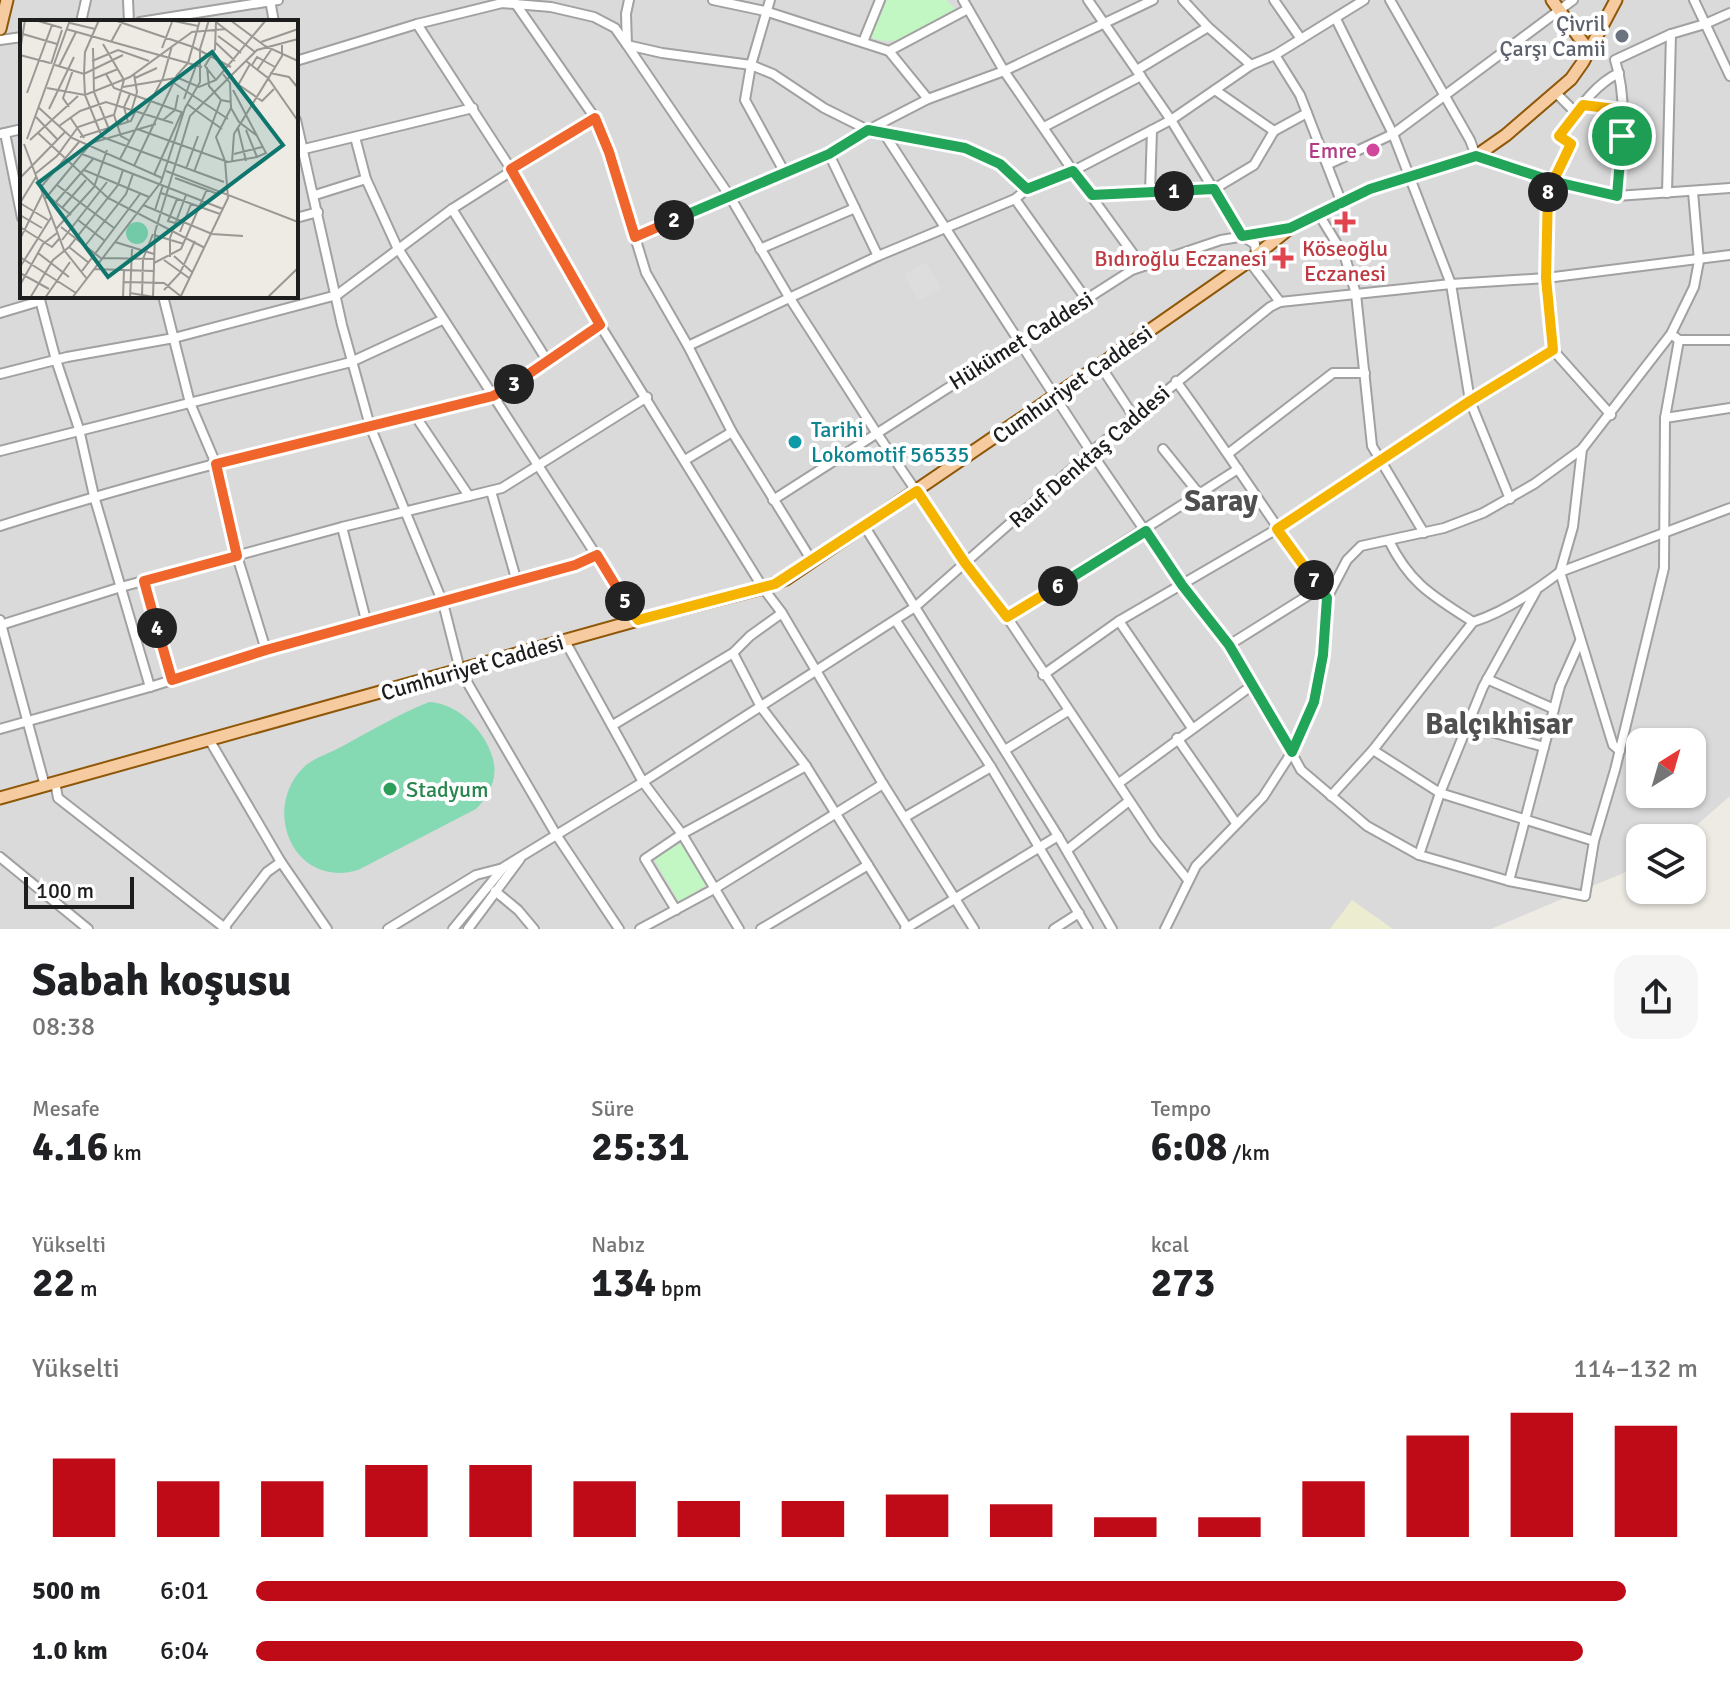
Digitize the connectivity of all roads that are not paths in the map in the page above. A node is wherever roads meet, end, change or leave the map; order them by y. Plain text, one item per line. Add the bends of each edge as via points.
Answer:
1 (7, 0) edge
2 (86, 0) edge
3 (128, 0) edge
4 (629, 0) edge
5 (713, 0) edge
6 (770, 0) edge
7 (880, 0) edge
8 (963, 0) edge
9 (1088, 0) edge
10 (1153, 0) edge
11 (1183, 0) edge
12 (1274, 0) edge
13 (1364, 0) edge
14 (1390, 0) edge
15 (1573, 0) edge
16 (1694, 0) edge
17 (273, 1) edge
18 (1612, 1) edge
19 (514, 2) edge
20 (1556, 5) edge
21 (968, 9) junction
22 (765, 11) junction
23 (1730, 13) edge
24 (1336, 19) junction
25 (81, 20) edge
26 (129, 20) edge
27 (168, 20) edge
28 (417, 24) junction
29 (1705, 24) junction
30 (1103, 25) junction
31 (1208, 27) junction
32 (0, 29) edge
33 (1671, 34) junction
34 (20, 37) edge
35 (1301, 39) junction
36 (0, 40) edge
37 (863, 42) junction
38 (627, 45) junction
39 (889, 51) junction
40 (1589, 51) junction
41 (1275, 55) junction
42 (298, 60) edge
43 (751, 65) junction
44 (1251, 65) junction
45 (1004, 71) junction
46 (1139, 73) junction
47 (1619, 73) junction
48 (1730, 76) edge
49 (1215, 90) junction
50 (1555, 92) junction
51 (1445, 95) junction
52 (928, 99) junction
53 (1583, 105) junction
54 (473, 108) junction
55 (1623, 110) junction
56 (1307, 113) junction
57 (1576, 113) junction
58 (595, 118) junction
59 (1171, 120) junction
60 (1044, 127) junction
61 (868, 130) junction
62 (1152, 130) junction
63 (1274, 131) junction
64 (2, 134) edge
65 (1393, 134) junction
66 (885, 135) junction
67 (355, 137) junction
68 (300, 150) edge
69 (829, 154) junction
70 (1476, 156) junction
71 (1329, 164) junction
72 (511, 169) junction
73 (1073, 171) junction
74 (785, 173) junction
75 (1410, 175) junction
76 (366, 179) junction
77 (1552, 181) junction
78 (1730, 188) edge
79 (1027, 189) junction
80 (1214, 189) junction
81 (1150, 192) junction
82 (1693, 192) junction
83 (1667, 193) junction
84 (315, 195) junction
85 (729, 195) junction
86 (1092, 195) junction
87 (1617, 196) junction
88 (1015, 199) junction
89 (1341, 201) junction
90 (20, 207) edge
91 (855, 208) junction
92 (452, 209) junction
93 (318, 212) junction
94 (1318, 213) junction
95 (298, 217) edge
96 (943, 228) junction
97 (1290, 228) junction
98 (1242, 236) junction
99 (635, 237) junction
100 (397, 247) junction
101 (760, 249) junction
102 (1730, 255) edge
103 (878, 256) junction
104 (1253, 257) junction
105 (1699, 261) junction
106 (1142, 266) junction
107 (1546, 278) junction
108 (1451, 284) junction
109 (1356, 294) junction
110 (337, 295) junction
111 (789, 297) junction
112 (40, 298) edge
113 (164, 298) edge
114 (1086, 299) junction
115 (1280, 302) junction
116 (0, 313) edge
117 (442, 320) junction
118 (600, 325) junction
119 (1675, 337) junction
120 (174, 338) junction
121 (1730, 340) edge
122 (1018, 342) junction
123 (688, 346) junction
124 (1553, 350) junction
125 (56, 360) junction
126 (351, 362) junction
127 (548, 362) junction
128 (1100, 365) junction
129 (1365, 373) junction
130 (0, 374) edge
131 (1176, 381) junction
132 (493, 396) junction
133 (647, 397) junction
134 (1055, 397) junction
135 (1470, 401) junction
136 (190, 403) junction
137 (1730, 408) edge
138 (414, 414) junction
139 (1611, 415) junction
140 (1134, 417) junction
141 (1665, 418) junction
142 (370, 426) junction
143 (79, 429) junction
144 (732, 432) junction
145 (876, 432) junction
146 (1163, 449) dead end
147 (1582, 449) junction
148 (0, 451) edge
149 (1091, 452) junction
150 (1229, 453) junction
151 (685, 460) junction
152 (1382, 460) junction
153 (216, 464) junction
154 (539, 467) junction
155 (1238, 469) junction
156 (491, 491) junction
157 (917, 491) junction
158 (1200, 495) junction
159 (94, 496) junction
160 (469, 496) junction
161 (1510, 499) junction
162 (773, 500) junction
163 (1730, 508) edge
164 (404, 513) junction
165 (0, 526) edge
166 (342, 527) junction
167 (865, 527) junction
168 (1277, 529) junction
169 (1146, 531) junction
170 (1666, 531) junction
171 (1424, 533) junction
172 (1389, 541) junction
173 (597, 555) junction
174 (237, 556) junction
175 (812, 561) junction
176 (965, 563) junction
177 (1560, 572) junction
178 (144, 581) junction
179 (517, 582) junction
180 (1182, 585) junction
181 (121, 587) junction
182 (763, 588) junction
183 (1320, 588) junction
184 (1536, 590) junction
185 (1327, 598) junction
186 (443, 603) junction
187 (915, 607) junction
188 (782, 613) junction
189 (1007, 617) junction
190 (638, 620) junction
191 (896, 621) junction
192 (1119, 621) junction
193 (1473, 622) junction
194 (1, 623) edge
195 (367, 624) junction
196 (565, 641) junction
197 (1580, 641) junction
198 (1229, 645) junction
199 (266, 650) junction
200 (733, 653) junction
201 (460, 670) junction
202 (816, 671) junction
203 (1043, 675) junction
204 (1487, 679) junction
205 (172, 680) junction
206 (1254, 684) junction
207 (150, 687) junction
208 (761, 707) junction
209 (1554, 709) junction
210 (1068, 711) junction
211 (28, 719) junction
212 (613, 725) junction
213 (1467, 725) junction
214 (1192, 728) junction
215 (0, 729) edge
216 (1177, 738) junction
217 (210, 741) junction
218 (1544, 747) junction
219 (1005, 750) junction
220 (1373, 750) junction
221 (1620, 751) junction
222 (1292, 752) junction
223 (806, 766) junction
224 (991, 767) junction
225 (643, 782) junction
226 (1119, 783) junction
227 (50, 784) junction
228 (883, 784) junction
229 (1440, 793) junction
230 (1331, 796) junction
231 (0, 798) edge
232 (1129, 801) junction
233 (836, 815) junction
234 (905, 817) junction
235 (1526, 820) junction
236 (1236, 823) junction
237 (682, 834) junction
238 (557, 836) junction
239 (1058, 836) junction
240 (1594, 841) junction
241 (1038, 848) junction
242 (1067, 850) junction
243 (1419, 855) junction
244 (0, 857) edge
245 (520, 859) junction
246 (281, 862) junction
247 (868, 865) junction
248 (504, 867) junction
249 (1188, 880) junction
250 (1509, 881) junction
251 (491, 882) junction
252 (714, 889) junction
253 (496, 894) junction
254 (955, 898) junction
255 (676, 910) junction
256 (1079, 913) junction
257 (224, 928) edge
258 (88, 929) edge
259 (327, 929) edge
260 (388, 929) edge
261 (453, 929) edge
262 (468, 929) edge
263 (534, 929) edge
264 (619, 929) edge
265 (640, 929) edge
266 (739, 929) edge
267 (761, 929) edge
268 (906, 929) edge
269 (974, 929) edge
270 (1054, 929) edge
271 (1088, 929) edge
272 (1112, 929) edge
273 (1165, 929) edge

1 - 32 main road
2 - 25 street
3 - 26 street
4 - 38 street
5 - 22 street
6 - 22 street
7 - 37 street
8 - 21 street
9 - 30 street
10 - 30 street
11 - 31 street
12 - 35 street
13 - 24 street
14 - 51 street
15 - 20 street
16 - 29 street
17 - 27 street
18 - 40 main road, Cumhuriyet Caddesi
19 - 28 street
19 - 38 street via 594,17 615,28
19 - 58 street
20 - 40 main road
20 - 51 street
21 - 39 street
21 - 45 street
22 - 37 street
22 - 43 street
23 - 29 street
24 - 35 street
24 - 65 street
28 - 42 street
28 - 54 street
29 - 33 street
29 - 48 street
30 - 45 street
30 - 46 street
31 - 44 street
31 - 46 street
33 - 47 street via 1615,60
33 - 83 street
34 - 36 street
35 - 41 street
37 - 39 street
38 - 43 street
38 - 85 street
39 - 52 street
40 - 50 main road, Cumhuriyet Caddesi
41 - 44 street
41 - 56 street
43 - 61 street
43 - 74 street via 745,100
44 - 49 street
45 - 52 street
45 - 60 street
46 - 59 street
46 - 60 street
47 - 53 street
47 - 55 street
49 - 59 street
49 - 63 street
50 - 57 street
50 - 70 main road, Cumhuriyet Caddesi
51 - 65 street
51 - 70 street
52 - 61 street
53 - 55 street
53 - 57 street
54 - 67 street
54 - 72 street
55 - 87 street
56 - 63 street
56 - 71 street
57 - 77 street via 1559,136 1571,144
58 - 72 street
58 - 99 street
59 - 62 street
59 - 80 street
60 - 73 street
61 - 66 street
61 - 69 street
62 - 73 street
62 - 81 street
63 - 80 street via 1254,165
64 - 90 street
65 - 71 street
65 - 75 street
66 - 79 street via 965,148 1000,164
66 - 96 street
67 - 68 street
67 - 76 street
68 - 84 street
69 - 74 street
69 - 91 street
70 - 75 main road, Cumhuriyet Caddesi
70 - 77 street
71 - 89 street
72 - 92 street
72 - 118 street
73 - 79 street
73 - 86 street
74 - 85 street
75 - 89 main road, Cumhuriyet Caddesi
75 - 108 street
76 - 84 street
76 - 100 street
77 - 87 street
77 - 107 street via 1546,199
78 - 82 street
79 - 88 street
80 - 81 street
80 - 98 street
81 - 86 street
82 - 83 street
82 - 105 street
83 - 87 street
84 - 93 street
85 - 99 street
85 - 101 street
86 - 106 street
88 - 96 street
88 - 114 street
89 - 94 main road, Cumhuriyet Caddesi
91 - 101 street
91 - 103 street
92 - 100 street
92 - 127 street
93 - 95 street
93 - 110 street
94 - 97 main road, Cumhuriyet Caddesi
94 - 109 street via 1345,257
96 - 103 street
96 - 122 street
97 - 98 street, Hükümet Caddesi
97 - 104 main road, Cumhuriyet Caddesi
98 - 104 street via 1253,240
98 - 106 street, Hükümet Caddesi
99 - 123 street via 646,273
100 - 110 street
100 - 117 street
101 - 111 street
102 - 105 street, Rauf Denktaş Caddesi
103 - 111 street
104 - 115 street
104 - 128 main road, Cumhuriyet Caddesi
105 - 107 street, Rauf Denktaş Caddesi
105 - 119 street
106 - 114 street, Hükümet Caddesi
107 - 108 street, Rauf Denktaş Caddesi
107 - 124 street
108 - 109 street, Rauf Denktaş Caddesi
108 - 135 street
109 - 115 street, Rauf Denktaş Caddesi
109 - 129 street
110 - 120 street
110 - 126 street
111 - 123 street
111 - 145 street
112 - 116 street
112 - 125 street
113 - 120 street
114 - 122 street, Hükümet Caddesi
115 - 131 street, Rauf Denktaş Caddesi
117 - 126 street
117 - 132 street
118 - 127 street
118 - 133 street
119 - 121 street
119 - 139 street
119 - 141 street
120 - 125 street
120 - 136 street
122 - 134 street
122 - 145 street, Hükümet Caddesi
123 - 144 street
124 - 135 street
124 - 139 street
125 - 130 street
125 - 143 street
126 - 136 street
126 - 142 street
127 - 132 street
128 - 134 main road, Cumhuriyet Caddesi
128 - 140 street
129 - 150 street via 1333,373
129 - 152 street via 1372,446
131 - 140 street, Rauf Denktaş Caddesi
131 - 150 street
132 - 138 street
132 - 154 street
133 - 151 street
133 - 154 street
134 - 149 street
134 - 157 main road, Cumhuriyet Caddesi
135 - 152 street
135 - 161 street
136 - 143 street
136 - 153 street
137 - 141 street
138 - 142 street
138 - 160 street
139 - 147 street
140 - 149 street, Rauf Denktaş Caddesi
141 - 170 street
142 - 153 street
142 - 164 street
143 - 148 street
143 - 159 street
144 - 151 street
144 - 162 street
145 - 157 street
145 - 162 street, Hükümet Caddesi
146 - 158 street
147 - 161 street
147 - 177 street via 1573,527
149 - 169 street
149 - 176 street, Rauf Denktaş Caddesi
150 - 155 street
151 - 182 street
152 - 168 street
152 - 171 street
153 - 159 street
153 - 174 street
154 - 156 street
154 - 173 street
155 - 158 street
155 - 168 street
156 - 160 street
156 - 179 street
157 - 167 main road, Cumhuriyet Caddesi
157 - 176 street
158 - 169 street
159 - 165 street
159 - 181 street
160 - 164 street
161 - 171 street via 1464,522
162 - 175 street
163 - 170 street
164 - 166 street
164 - 186 street
166 - 174 street
166 - 195 street
167 - 175 main road, Cumhuriyet Caddesi
167 - 187 street
168 - 180 street
168 - 183 street
169 - 180 street
169 - 189 street
170 - 177 street
170 - 221 street via 1660,589
171 - 172 street
172 - 185 street via 1353,552
172 - 193 street via 1417,583
173 - 179 street
173 - 190 street
174 - 178 street
174 - 199 street
175 - 182 main road, Cumhuriyet Caddesi
176 - 187 street, Rauf Denktaş Caddesi
176 - 189 street
177 - 184 street
177 - 197 street
178 - 181 street
178 - 205 street
179 - 186 street
180 - 192 street
180 - 198 street
181 - 194 street
181 - 207 street
182 - 188 street
182 - 190 main road, Cumhuriyet Caddesi
183 - 185 street
183 - 198 street
184 - 193 street
184 - 204 street
185 - 222 street via 1320,680
186 - 195 street
186 - 201 street
187 - 191 street, Rauf Denktaş Caddesi
187 - 219 street
188 - 200 street
188 - 202 street
189 - 203 street
190 - 196 main road, Cumhuriyet Caddesi
191 - 202 street, Rauf Denktaş Caddesi
191 - 224 street
192 - 203 street
192 - 214 street
193 - 220 street
194 - 211 street
195 - 199 street
196 - 201 main road, Cumhuriyet Caddesi
196 - 212 street
197 - 209 street
197 - 221 street via 1613,745
198 - 206 street
199 - 205 street
200 - 208 street
200 - 212 street
201 - 217 main road, Cumhuriyet Caddesi
201 - 238 street
202 - 208 street, Rauf Denktaş Caddesi
202 - 228 street
203 - 210 street
204 - 209 street
204 - 213 street
205 - 207 street
206 - 214 street
206 - 222 street
207 - 211 street
208 - 223 street
208 - 225 street, Rauf Denktaş Caddesi
209 - 218 street
210 - 219 street
210 - 226 street
211 - 215 street
211 - 227 street
212 - 225 street
213 - 218 street
213 - 229 street
214 - 216 street
216 - 226 street
216 - 236 street
217 - 227 main road, Cumhuriyet Caddesi
217 - 246 street
218 - 235 street
219 - 239 street
220 - 229 street
220 - 230 street
221 - 240 street
222 - 230 street via 1301,770
222 - 236 street via 1263,797
223 - 233 street
223 - 237 street
224 - 234 street
224 - 241 street
225 - 237 street
225 - 238 street, Rauf Denktaş Caddesi
226 - 232 street
227 - 231 main road, Cumhuriyet Caddesi
227 - 257 street via 58,798
228 - 233 street
228 - 234 street
229 - 235 street
229 - 243 street
230 - 243 street via 1367,826
232 - 242 street
232 - 249 street
233 - 247 street
233 - 252 street
234 - 254 street
235 - 240 street
235 - 250 street
236 - 249 street
237 - 252 street
237 - 255 street via 645,859
238 - 245 street, Rauf Denktaş Caddesi
238 - 264 street
239 - 241 street
239 - 242 street
240 - 250 street via 1585,896
241 - 254 street
241 - 256 street
242 - 272 street
243 - 250 street
244 - 258 street
245 - 248 street, Rauf Denktaş Caddesi
245 - 253 street, Rauf Denktaş Caddesi
246 - 257 street via 267,872
246 - 259 street
247 - 267 street
247 - 268 street
248 - 251 street, Rauf Denktaş Caddesi
248 - 260 street via 476,875
249 - 273 street
251 - 253 street
251 - 261 street, Rauf Denktaş Caddesi
252 - 255 street
252 - 266 street
253 - 262 street, Rauf Denktaş Caddesi
253 - 263 street
254 - 268 street
254 - 269 street
255 - 265 street
256 - 270 street
256 - 271 street

